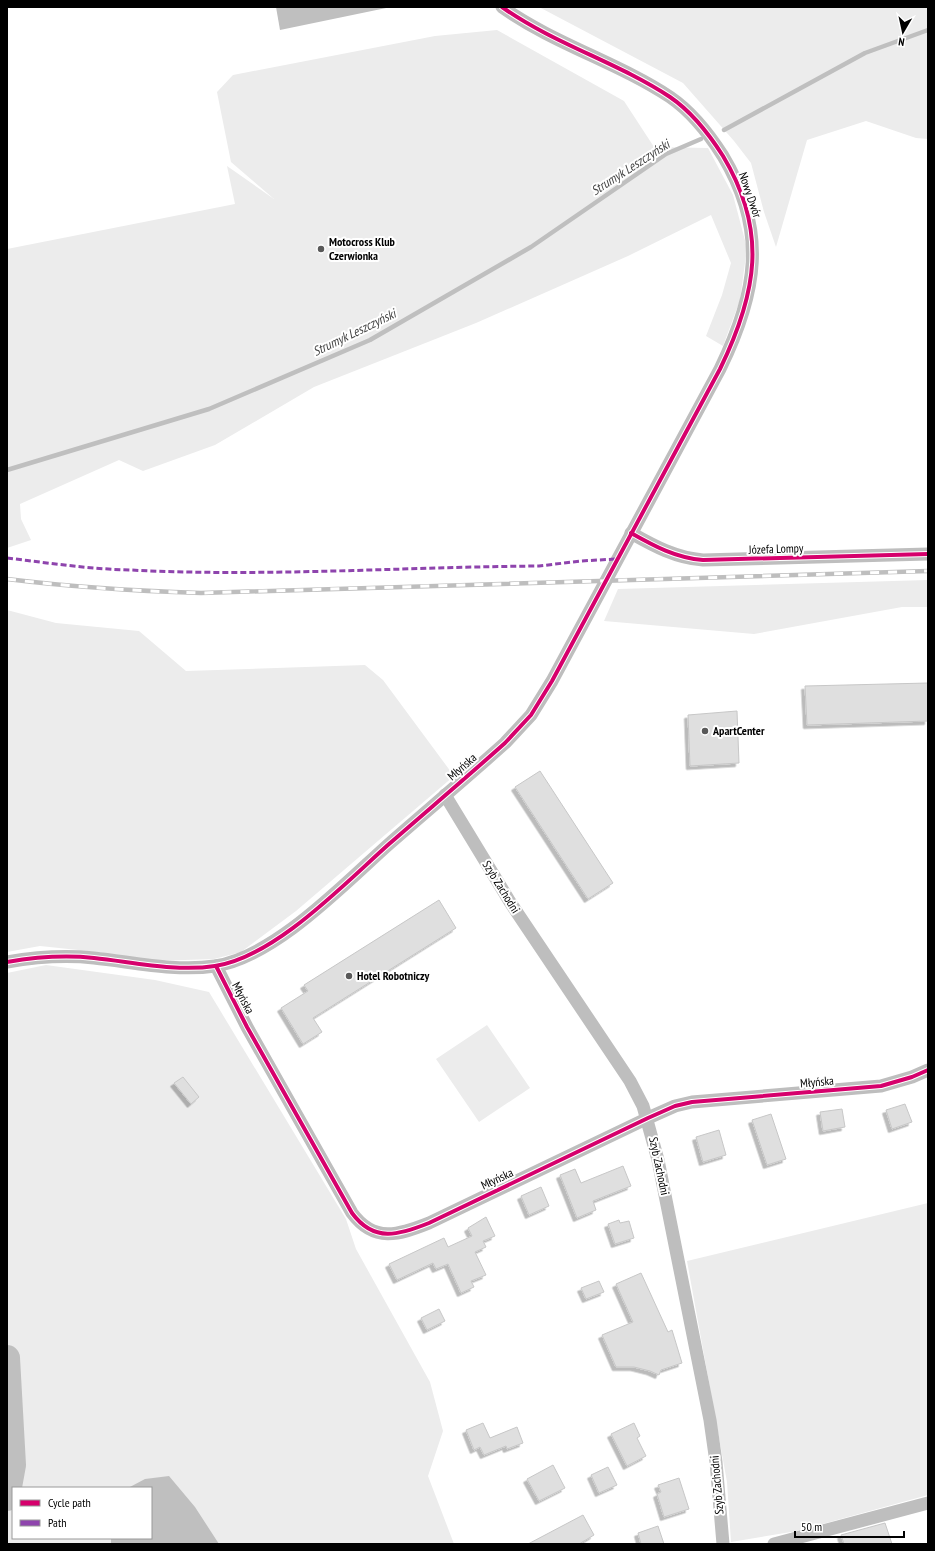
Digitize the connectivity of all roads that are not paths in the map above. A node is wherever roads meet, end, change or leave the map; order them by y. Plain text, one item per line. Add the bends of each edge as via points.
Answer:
1 (502, 7) edge
2 (631, 533) junction
3 (928, 554) edge
4 (445, 795) junction
5 (7, 962) edge
6 (216, 966) junction
7 (928, 1070) edge
8 (648, 1118) junction
9 (928, 1503) edge
10 (723, 1544) edge
11 (774, 1544) edge

1 - 2 street, Nowy Dwór via 543,31 650,85 687,111 718,148 731,170 747,210 752,248 750,285 743,316 720,369
2 - 3 street, Józefa Lompy via 656,547 694,560
2 - 4 street, Młyńska via 531,715 505,742
4 - 6 street, Młyńska via 322,904 283,935 248,956
4 - 8 street, Szyb Zachodni via 510,902 630,1081
5 - 6 street, Młyńska via 69,956 176,967
6 - 8 street, Młyńska via 344,1201 361,1225 377,1233 391,1234 418,1227
7 - 8 street, Młyńska via 881,1086 692,1102 675,1106
8 - 10 street, Szyb Zachodni via 710,1420
9 - 11 street

